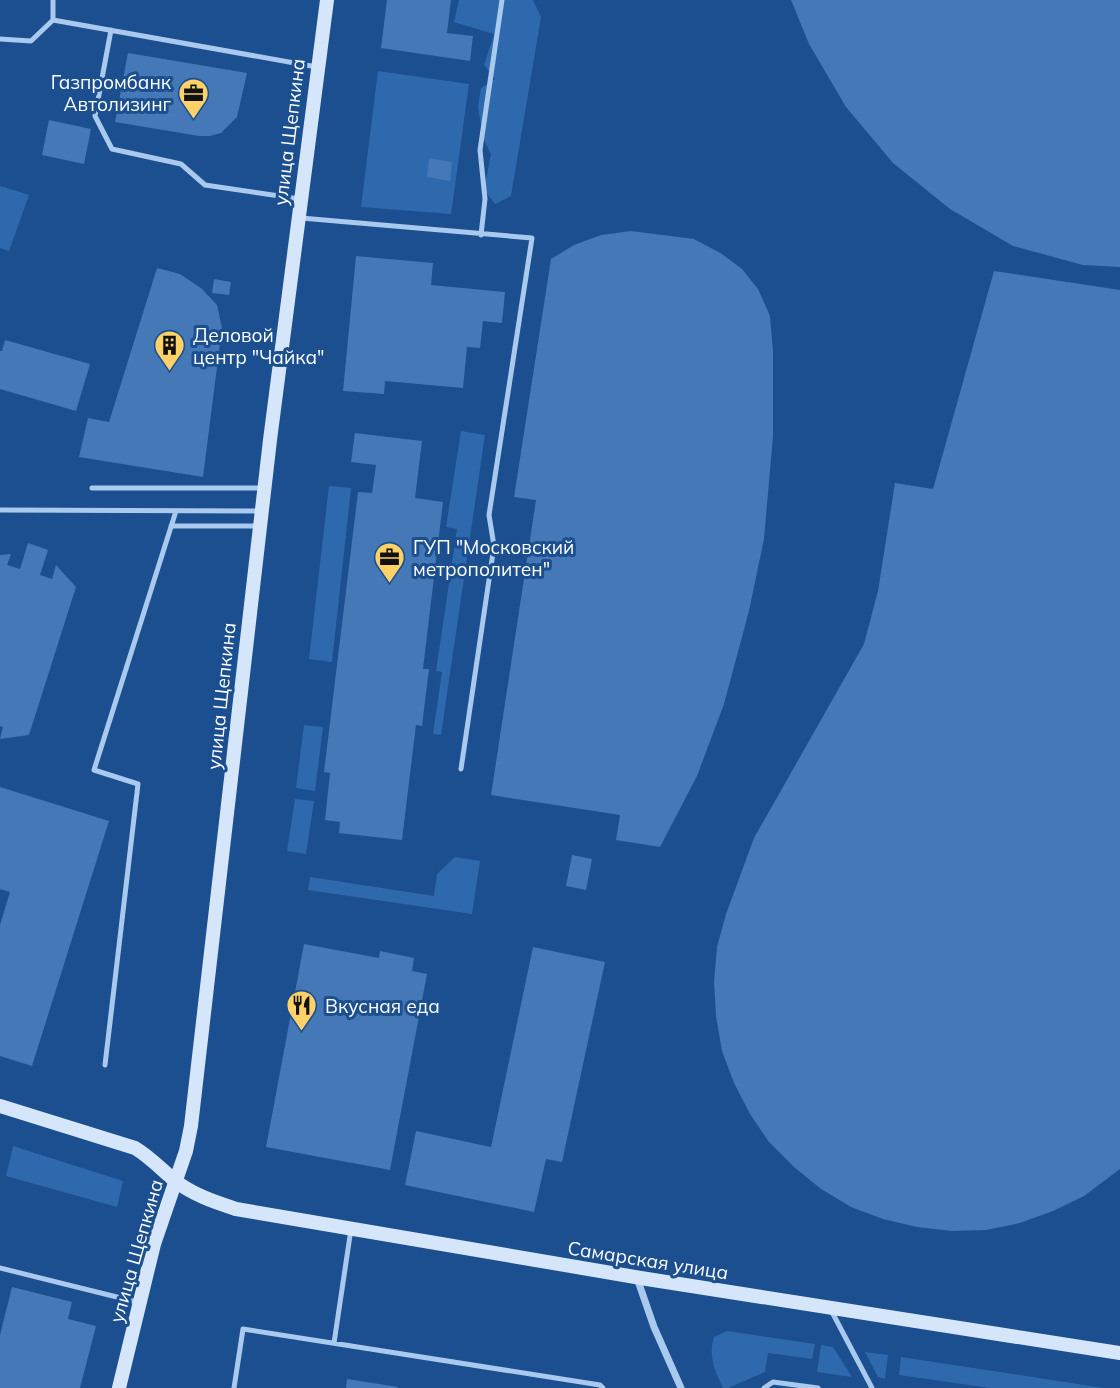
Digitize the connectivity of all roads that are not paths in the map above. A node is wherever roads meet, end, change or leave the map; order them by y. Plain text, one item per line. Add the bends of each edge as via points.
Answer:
1 (53, 0) edge
2 (327, 0) edge
3 (502, 0) edge
4 (53, 20) junction
5 (111, 30) junction
6 (0, 39) edge
7 (317, 67) junction
8 (300, 199) junction
9 (298, 217) junction
10 (481, 235) junction
11 (92, 488) dead end
12 (264, 488) junction
13 (0, 510) edge
14 (176, 511) junction
15 (261, 511) junction
16 (171, 526) junction
17 (259, 526) junction
18 (461, 769) dead end
19 (105, 1065) dead end
20 (0, 1105) edge
21 (176, 1182) junction
22 (351, 1229) junction
23 (0, 1268) edge
24 (636, 1277) junction
25 (140, 1303) junction
26 (831, 1309) junction
27 (334, 1343) junction
28 (1120, 1353) edge
29 (119, 1388) edge
30 (234, 1388) edge
31 (603, 1388) edge
32 (681, 1388) edge
33 (764, 1388) edge
34 (818, 1388) edge
35 (872, 1388) edge

1 - 4 lane
2 - 7 street, улица Щепкина
3 - 10 lane via 480,150 485,199
4 - 5 lane
4 - 6 lane via 31,41
5 - 7 lane
5 - 8 lane via 95,116 112,149 181,164 205,185
7 - 8 street, улица Щепкина
8 - 9 street, улица Щепкина
9 - 10 lane
9 - 12 street, улица Щепкина
10 - 18 lane via 532,238 489,515 494,546
11 - 12 lane
12 - 15 street, улица Щепкина
13 - 14 lane
14 - 15 lane
14 - 16 lane
15 - 17 street, улица Щепкина
16 - 17 lane
16 - 19 lane via 94,770 138,784
17 - 21 street, улица Щепкина via 191,1126
20 - 21 street, Самарская улица via 135,1148
21 - 22 street, Самарская улица via 236,1209
21 - 25 street, улица Щепкина
22 - 24 street, Самарская улица
22 - 27 lane
23 - 25 lane
24 - 26 street, Самарская улица
24 - 32 street
25 - 29 street, улица Щепкина
26 - 28 street, Самарская улица
26 - 35 lane
27 - 30 lane via 243,1329
27 - 31 lane
33 - 34 lane via 773,1382

